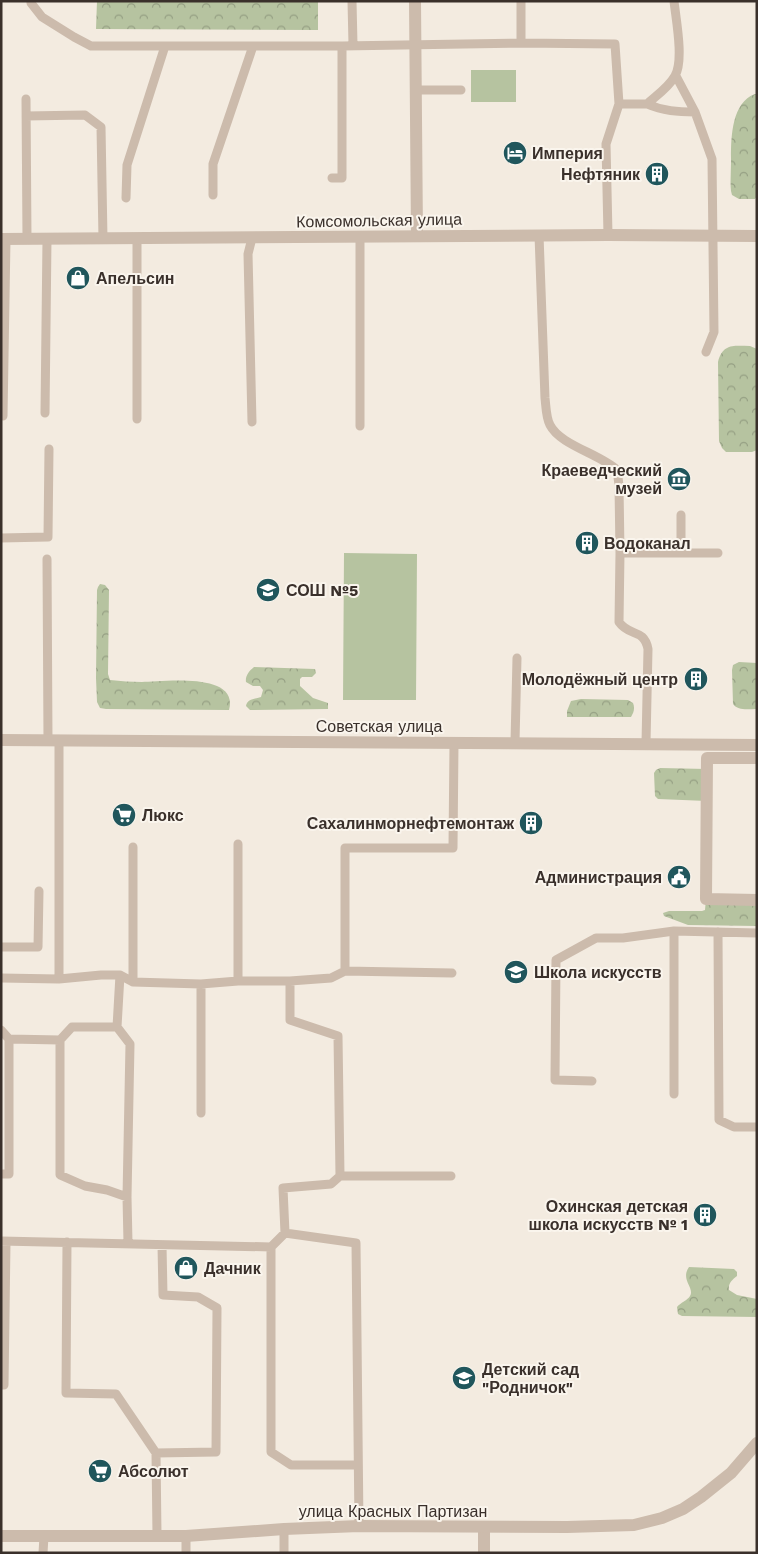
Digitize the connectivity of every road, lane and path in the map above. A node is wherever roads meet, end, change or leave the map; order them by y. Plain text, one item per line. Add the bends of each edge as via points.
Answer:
1 (31, 1) edge
2 (352, 1) edge
3 (415, 1) edge
4 (521, 1) edge
5 (674, 1) edge
6 (521, 43) junction
7 (415, 44) junction
8 (352, 45) junction
9 (165, 46) junction
10 (253, 46) junction
11 (342, 46) junction
12 (676, 76) junction
13 (416, 90) junction
14 (461, 90) dead end
15 (26, 99) dead end
16 (619, 104) junction
17 (647, 104) junction
18 (695, 112) junction
19 (26, 116) junction
20 (332, 178) dead end
21 (213, 195) dead end
22 (126, 198) dead end
23 (539, 235) junction
24 (608, 235) junction
25 (417, 236) junction
26 (712, 236) junction
27 (757, 236) edge
28 (360, 237) junction
29 (252, 238) junction
30 (4, 239) edge
31 (27, 239) junction
32 (47, 239) junction
33 (103, 239) junction
34 (137, 239) junction
35 (706, 352) dead end
36 (45, 413) dead end
37 (3, 416) dead end
38 (137, 419) dead end
39 (252, 422) dead end
40 (360, 426) dead end
41 (49, 448) dead end
42 (681, 515) dead end
43 (1, 538) edge
44 (681, 552) junction
45 (620, 553) junction
46 (718, 553) dead end
47 (48, 559) dead end
48 (517, 658) dead end
49 (1, 740) edge
50 (53, 741) junction
51 (454, 742) junction
52 (515, 742) junction
53 (646, 743) junction
54 (757, 745) edge
55 (757, 758) edge
56 (238, 844) dead end
57 (133, 847) dead end
58 (39, 891) dead end
59 (757, 900) edge
60 (674, 931) junction
61 (718, 932) junction
62 (757, 933) edge
63 (1, 947) edge
64 (345, 971) junction
65 (452, 973) dead end
66 (120, 975) junction
67 (1, 978) edge
68 (59, 979) junction
69 (238, 981) junction
70 (290, 981) junction
71 (133, 982) junction
72 (201, 984) junction
73 (117, 1027) junction
74 (1, 1030) edge
75 (9, 1040) junction
76 (60, 1040) junction
77 (592, 1081) dead end
78 (674, 1094) dead end
79 (201, 1113) dead end
80 (757, 1127) edge
81 (1, 1174) edge
82 (340, 1176) junction
83 (451, 1176) dead end
84 (127, 1197) junction
85 (285, 1233) junction
86 (4, 1241) edge
87 (67, 1242) junction
88 (128, 1243) junction
89 (162, 1245) junction
90 (271, 1247) junction
91 (1, 1385) edge
92 (757, 1443) edge
93 (156, 1453) junction
94 (358, 1465) junction
95 (358, 1526) junction
96 (484, 1527) junction
97 (284, 1528) junction
98 (157, 1535) junction
99 (1, 1536) edge
100 (44, 1536) junction
101 (186, 1536) junction
102 (43, 1553) edge
103 (186, 1553) edge
104 (284, 1553) edge
105 (484, 1553) edge

1 - 9 lane via 42,17 91,46
2 - 8 lane
3 - 7 street
4 - 6 lane
5 - 12 lane via 680,56
6 - 7 lane
6 - 16 lane via 615,44
7 - 8 lane
7 - 13 street
8 - 11 lane
9 - 10 lane
9 - 22 lane via 126,165
10 - 11 lane
10 - 21 lane via 213,164
11 - 20 lane via 342,178
12 - 17 lane
12 - 18 lane
13 - 14 lane
13 - 25 street
15 - 19 lane
16 - 17 lane
16 - 24 lane via 606,144
17 - 18 lane via 673,112
18 - 26 lane via 712,159
19 - 31 lane
19 - 33 lane via 85,115 101,127
23 - 24 street, Комсомольская улица
23 - 25 street, Комсомольская улица
23 - 45 lane via 545,398 550,425 557,434 617,470
24 - 26 street, Комсомольская улица
25 - 28 street, Комсомольская улица
26 - 27 street, Комсомольская улица
26 - 35 lane via 714,332
28 - 29 street, Комсомольская улица
28 - 40 lane
29 - 34 street, Комсомольская улица
29 - 39 lane via 248,254
30 - 31 street, Комсомольская улица
30 - 37 lane
31 - 32 street, Комсомольская улица
32 - 33 street, Комсомольская улица
32 - 36 lane
33 - 34 street, Комсомольская улица
34 - 38 lane
41 - 43 lane via 48,537
42 - 44 lane
44 - 45 lane
44 - 46 lane
45 - 53 lane via 619,622 626,629 643,636 648,649
47 - 50 lane
48 - 52 lane
49 - 50 street, Советская улица
50 - 51 street, Советская улица
50 - 68 lane
51 - 52 street, Советская улица
51 - 64 lane via 453,848 345,848
52 - 53 street, Советская улица
53 - 54 street, Советская улица
55 - 59 street via 707,758 706,899
56 - 69 lane
57 - 71 lane
58 - 63 lane via 38,947
60 - 61 lane
60 - 77 lane via 596,938 556,960 555,1080
60 - 78 lane
61 - 62 lane
61 - 80 lane via 719,1120 734,1126
64 - 65 lane
64 - 70 lane via 331,978
66 - 68 lane
66 - 71 lane
66 - 73 lane
67 - 68 lane
69 - 70 lane
69 - 72 lane
70 - 82 lane via 290,1020 338,1036
71 - 72 lane
72 - 79 lane
73 - 76 lane via 72,1027
73 - 84 lane via 130,1044
74 - 75 lane
75 - 76 lane
75 - 81 lane via 9,1174
76 - 84 lane via 60,1175 85,1186
82 - 83 lane
82 - 85 lane via 331,1184 283,1188
84 - 88 lane
85 - 90 lane
85 - 94 lane via 356,1243
86 - 87 lane
86 - 91 lane via 4,1385
87 - 88 lane
87 - 93 lane via 66,1393 116,1394
88 - 89 lane
89 - 90 lane
89 - 93 lane via 163,1295 198,1297 217,1308 216,1452
90 - 94 lane via 272,1452 291,1465
92 - 96 street, улица Красных Партизан via 731,1473 702,1497 683,1509 648,1523 599,1527
93 - 98 lane
94 - 95 lane
95 - 96 street, улица Красных Партизан
95 - 97 street, улица Красных Партизан
96 - 105 street
97 - 101 street, улица Красных Партизан
97 - 104 lane
98 - 100 street, улица Красных Партизан
98 - 101 street, улица Красных Партизан
99 - 100 street, улица Красных Партизан
100 - 102 lane
101 - 103 lane

